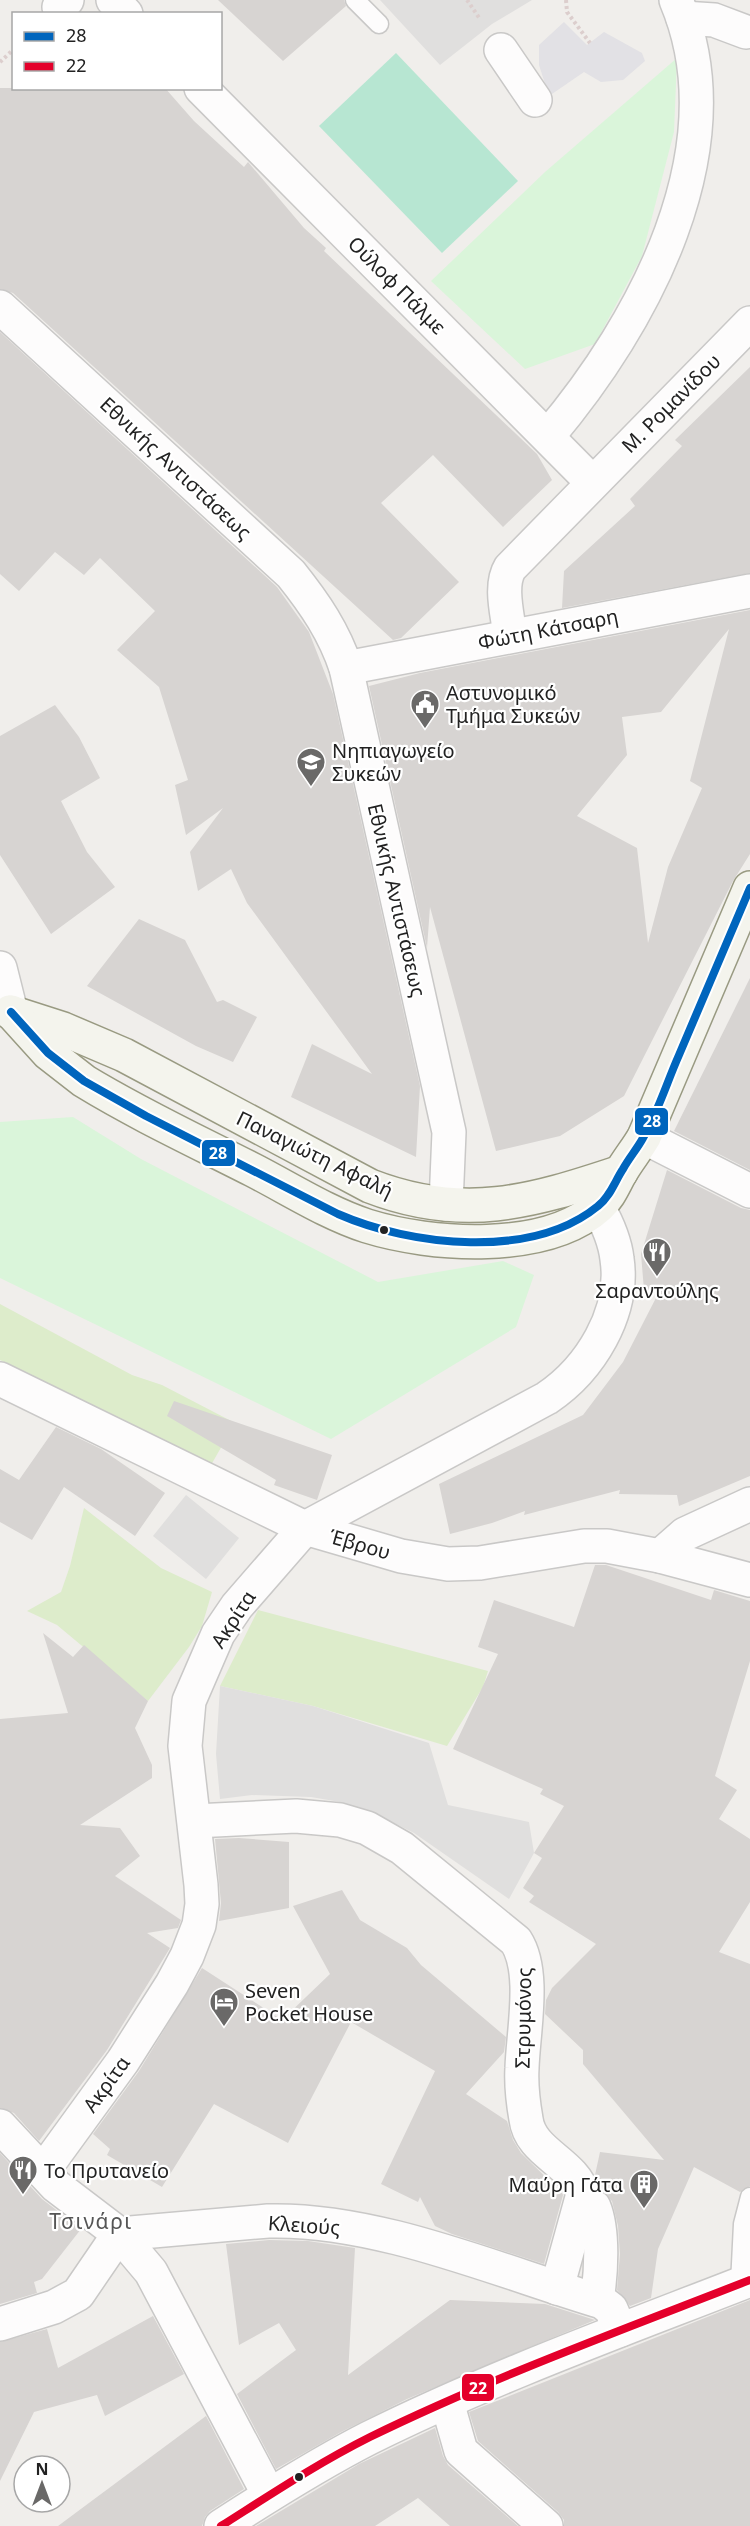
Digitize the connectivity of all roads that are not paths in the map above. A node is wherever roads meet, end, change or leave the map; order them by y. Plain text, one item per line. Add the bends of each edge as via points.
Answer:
1 (113, 0) edge
2 (355, 0) edge
3 (680, 9) edge
4 (124, 12) edge
5 (379, 24) dead end
6 (746, 32) dead end
7 (501, 50) dead end
8 (203, 90) edge
9 (535, 100) dead end
10 (0, 307) edge
11 (750, 324) edge
12 (548, 436) junction
13 (592, 482) junction
14 (750, 591) edge
15 (510, 636) junction
16 (346, 668) junction
17 (750, 888) edge
18 (0, 968) edge
19 (5, 1010) edge
20 (644, 1137) junction
21 (621, 1172) junction
22 (750, 1191) edge
23 (446, 1204) junction
24 (598, 1207) junction
25 (0, 1379) edge
26 (750, 1504) edge
27 (305, 1528) junction
28 (660, 1556) junction
29 (750, 1580) edge
30 (195, 1821) junction
31 (0, 2126) edge
32 (43, 2171) junction
33 (750, 2197) edge
34 (582, 2200) junction
35 (118, 2234) junction
36 (745, 2282) edge
37 (557, 2288) junction
38 (597, 2300) junction
39 (0, 2324) edge
40 (620, 2330) junction
41 (447, 2402) junction
42 (269, 2495) junction
43 (221, 2526) edge
44 (546, 2526) edge

1 - 4 street
2 - 5 lane
3 - 6 street
3 - 12 street via 693,61 696,109 693,148 677,213 653,274 619,339 590,384
7 - 9 street
8 - 12 street, Ούλοφ Πάλμε
10 - 16 street, Εθνικής Αντιστάσεως via 291,574 321,614
11 - 13 street, Μ. Ρομανίδου
12 - 13 street, Ούλοφ Πάλμε
13 - 15 street, Μ. Ρομανίδου via 507,573
14 - 15 street, Φώτη Κάτσαρη
15 - 16 street, Φώτη Κάτσαρη
16 - 23 street, Εθνικής Αντιστάσεως via 449,1132
17 - 20 street
18 - 19 street
19 - 23 street, Παναγιώτη Αφαλή via 123,1055 370,1186 407,1198
19 - 24 street, Παναγιώτη Αφαλή via 66,1069 105,1094 366,1226 432,1239 510,1240 564,1226
20 - 21 street
20 - 22 street
21 - 23 street, Παναγιώτη Αφαλή via 519,1202
21 - 24 street, Παναγιώτη Αφαλή
24 - 27 street, Ακρίτα via 616,1250 618,1287 608,1323 577,1374 547,1398
25 - 27 street, Έβρου
26 - 28 street via 686,1534
27 - 28 street, Έβρου via 401,1556 448,1564 510,1559 584,1546 616,1547
27 - 30 street, Ακρίτα via 237,1606 218,1634 189,1701 185,1746
28 - 29 street, Έβρου
30 - 32 street, Ακρίτα via 201,1916 187,1956 123,2061
30 - 34 street, Στρυμόνος via 296,1816 353,1823 389,1839 512,1937 520,1947 526,1967 522,2083 528,2128 575,2177
31 - 32 street
32 - 35 street via 56,2186
33 - 36 lane via 743,2224
34 - 37 street
34 - 38 street, Στρυμόνος via 594,2207 597,2216 601,2267
35 - 37 street, Κλειούς via 268,2222 332,2224 413,2243
35 - 39 street via 78,2294 54,2307
35 - 42 street via 151,2272
36 - 40 street
37 - 38 street, Κλειούς
38 - 40 street via 611,2309
40 - 41 street
41 - 42 street via 367,2439
41 - 44 street via 461,2451
42 - 43 street

